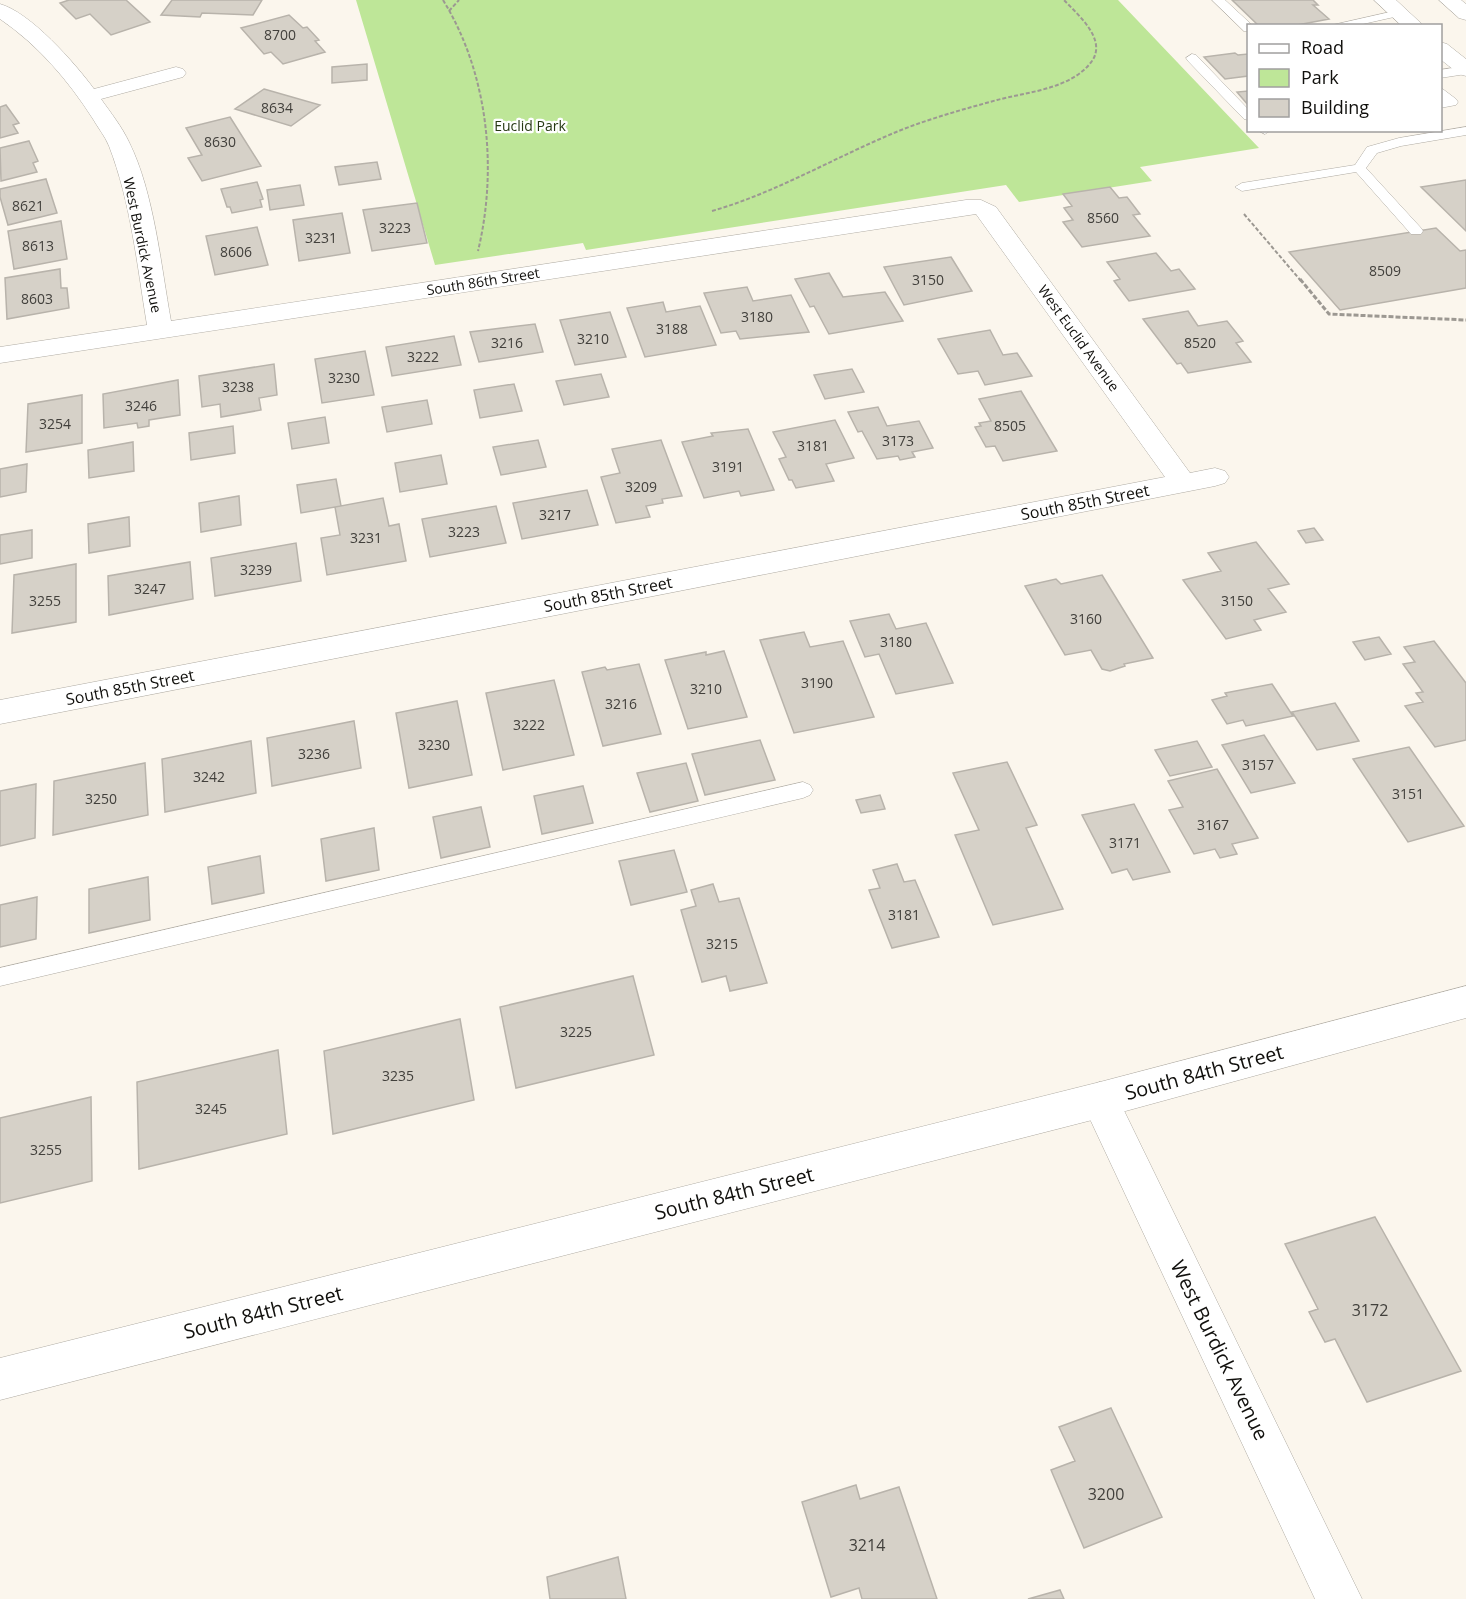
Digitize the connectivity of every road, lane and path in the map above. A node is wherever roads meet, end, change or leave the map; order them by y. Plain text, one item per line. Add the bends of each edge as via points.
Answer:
1 (442, 0) edge
2 (459, 0) edge
3 (1064, 0) edge
4 (1218, 0) edge
5 (1449, 0) edge
6 (1392, 6) edge
7 (0, 10) edge
8 (449, 11) junction
9 (1466, 14) edge
10 (1340, 24) edge
11 (1412, 24) edge
12 (1247, 27) edge
13 (1442, 50) edge
14 (1192, 58) dead end
15 (1466, 70) edge
16 (176, 73) dead end
17 (1442, 74) edge
18 (1442, 94) edge
19 (90, 96) junction
20 (1442, 104) edge
21 (1247, 115) edge
22 (1466, 131) edge
23 (1359, 168) junction
24 (1242, 187) joint
25 (966, 207) joint
26 (703, 213) dead end
27 (1416, 231) dead end
28 (477, 256) dead end
29 (1466, 320) edge
30 (160, 330) junction
31 (0, 355) edge
32 (1215, 477) dead end
33 (1183, 483) junction
34 (0, 712) edge
35 (802, 790) dead end
36 (0, 977) edge
37 (1466, 1002) edge
38 (1100, 1100) junction
39 (0, 1379) edge
40 (1339, 1599) edge

1 - 8 path
2 - 8 path
3 - 26 path via 1094,34 1097,47 1094,60 1069,81 905,128 735,206
4 - 12 lane
5 - 9 street
6 - 10 lane
6 - 11 street
7 - 19 street, West Burdick Avenue via 53,53
8 - 28 path via 462,37 488,142 488,200
13 - 15 street
14 - 21 lane
15 - 17 lane
16 - 19 street
18 - 20 lane via 1452,102
19 - 30 street, West Burdick Avenue via 119,144 136,197
22 - 23 lane via 1372,150
23 - 24 lane
23 - 27 lane
24 - 29 path via 1224,191 1329,314
25 - 30 street, South 86th Street
25 - 33 street, West Euclid Avenue via 981,207 988,212
30 - 31 street, South 86th Street
32 - 33 street, South 85th Street
33 - 34 street, South 85th Street
35 - 36 lane
37 - 38 street, South 84th Street
38 - 39 street, South 84th Street
38 - 40 street, West Burdick Avenue

